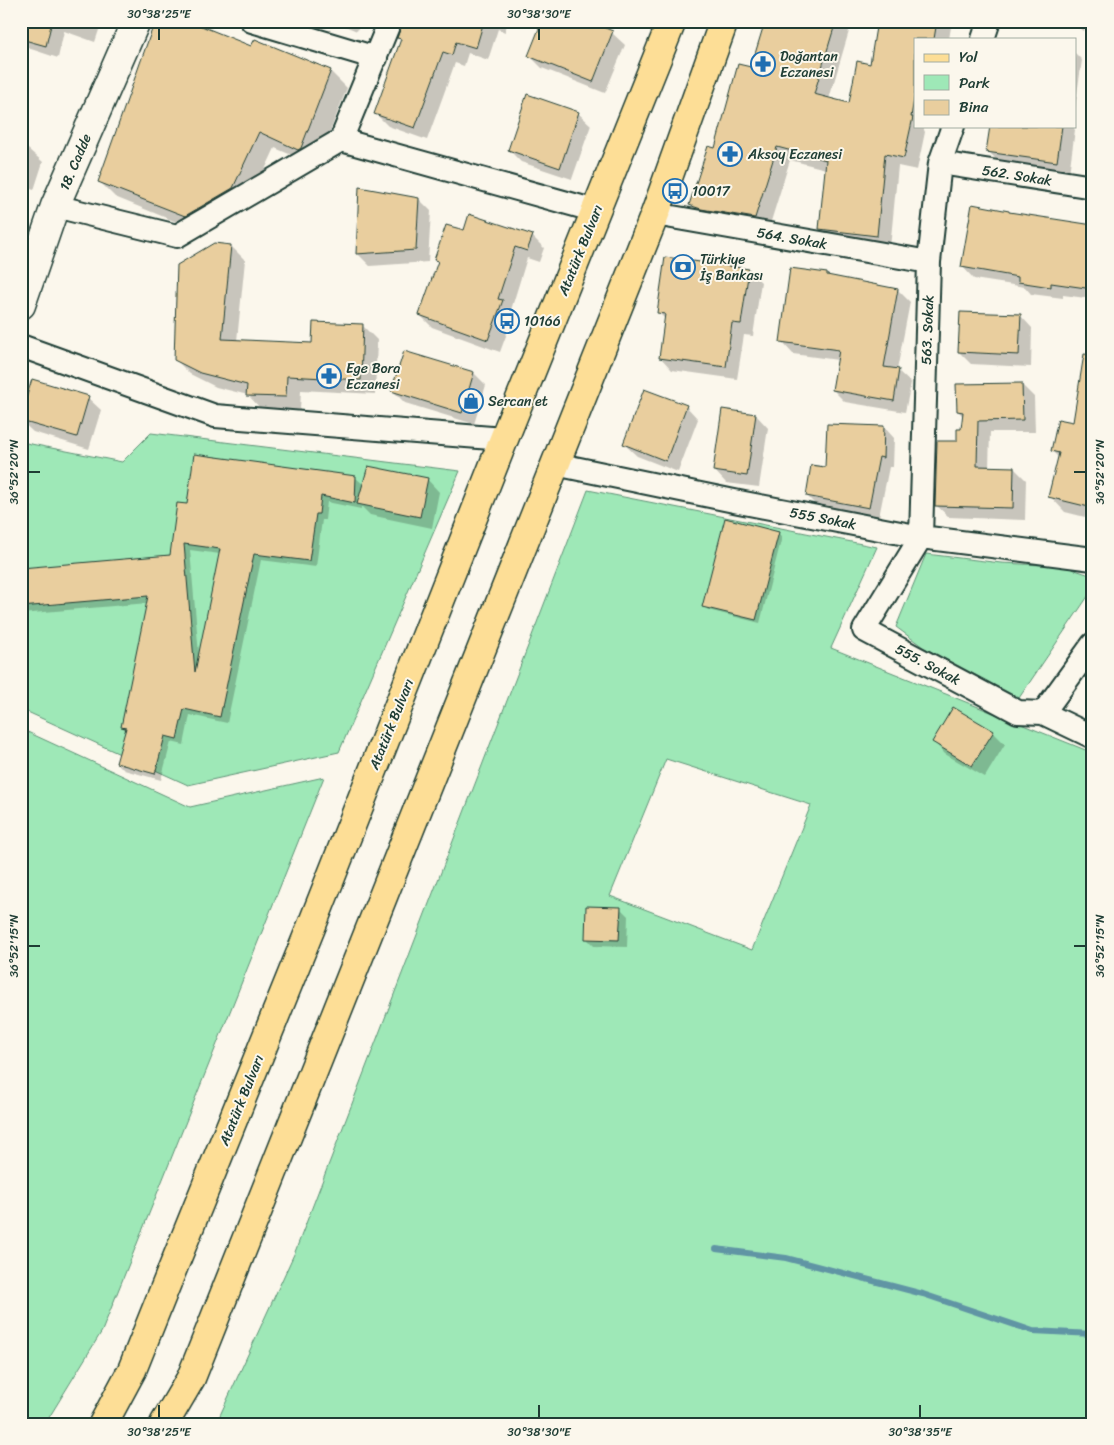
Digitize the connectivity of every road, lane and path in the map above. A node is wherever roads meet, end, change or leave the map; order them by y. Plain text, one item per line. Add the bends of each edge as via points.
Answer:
1 (136, 21) edge
2 (252, 21) edge
3 (390, 21) edge
4 (672, 21) edge
5 (724, 21) edge
6 (989, 21) edge
7 (982, 38) edge
8 (376, 58) junction
9 (952, 128) edge
10 (341, 140) junction
11 (940, 164) junction
12 (1093, 187) edge
13 (55, 206) junction
14 (596, 211) junction
15 (655, 214) junction
16 (929, 262) junction
17 (21, 305) edge
18 (21, 346) edge
19 (504, 439) junction
20 (555, 464) junction
21 (922, 537) junction
22 (1093, 559) edge
23 (1093, 644) edge
24 (1043, 713) junction
25 (1093, 738) edge
26 (103, 1424) edge
27 (164, 1424) edge

1 - 13 street, 18. Cadde
2 - 8 street
3 - 8 street
4 - 14 main road, Atatürk Bulvarı
5 - 15 main road
6 - 7 street
8 - 10 street
9 - 11 street, 563. Sokak
10 - 13 street via 177,236
10 - 14 street
11 - 12 street, 562. Sokak
11 - 16 street, 563. Sokak
13 - 17 street, 18. Cadde
14 - 19 main road, Atatürk Bulvarı
15 - 16 street, 564. Sokak
15 - 20 main road
16 - 21 street, 563. Sokak
18 - 19 street via 215,416
19 - 26 main road, Atatürk Bulvarı via 132,1370
20 - 21 street, 555 Sokak
20 - 27 main road via 191,1378
21 - 22 street, 555 Sokak
21 - 24 street, 555. Sokak via 864,630 1018,712
23 - 24 street
24 - 25 street, 555. Sokak

